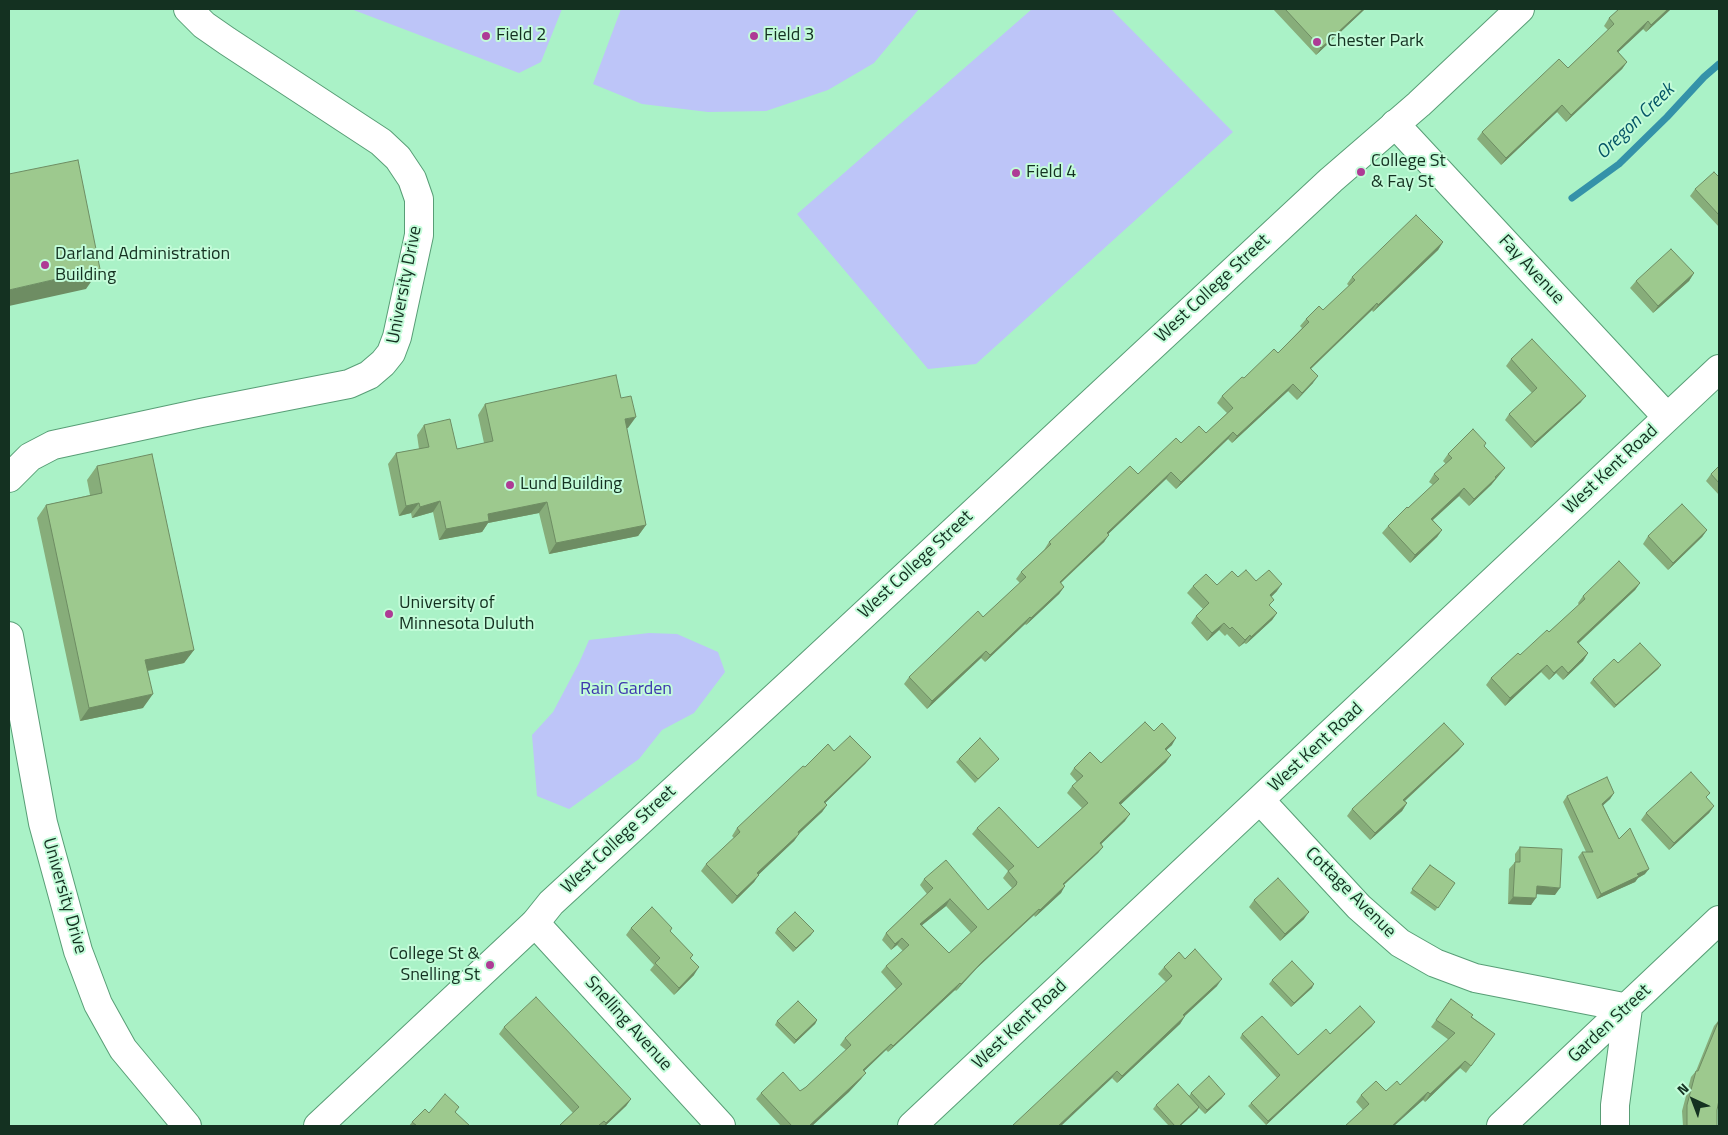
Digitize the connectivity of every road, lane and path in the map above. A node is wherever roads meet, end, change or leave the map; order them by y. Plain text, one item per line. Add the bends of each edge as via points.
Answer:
1 (188, 9) edge
2 (1520, 9) edge
3 (1395, 124) junction
4 (1719, 369) edge
5 (1667, 417) junction
6 (9, 478) edge
7 (9, 636) edge
8 (1260, 800) junction
9 (1719, 920) edge
10 (535, 923) junction
11 (1628, 1008) junction
12 (187, 1126) edge
13 (318, 1126) edge
14 (721, 1126) edge
15 (912, 1126) edge
16 (1501, 1126) edge
17 (1615, 1126) edge

1 - 6 street, University Drive via 227,41 381,142 398,158 412,179 419,199 419,235 391,353 369,376 349,384 53,445 30,457
2 - 3 street, West College Street
3 - 5 street, Fay Avenue
3 - 10 street, West College Street via 550,903
4 - 5 street, West Kent Road
5 - 8 street, West Kent Road
7 - 12 street, University Drive via 43,823 78,950 98,1004 123,1049
8 - 11 street, Cottage Avenue via 1359,907 1400,943 1435,963 1476,978
8 - 15 street, West Kent Road
9 - 11 street, Garden Street
10 - 13 street, West College Street
10 - 14 street, Snelling Avenue
11 - 16 street, Garden Street
11 - 17 street

